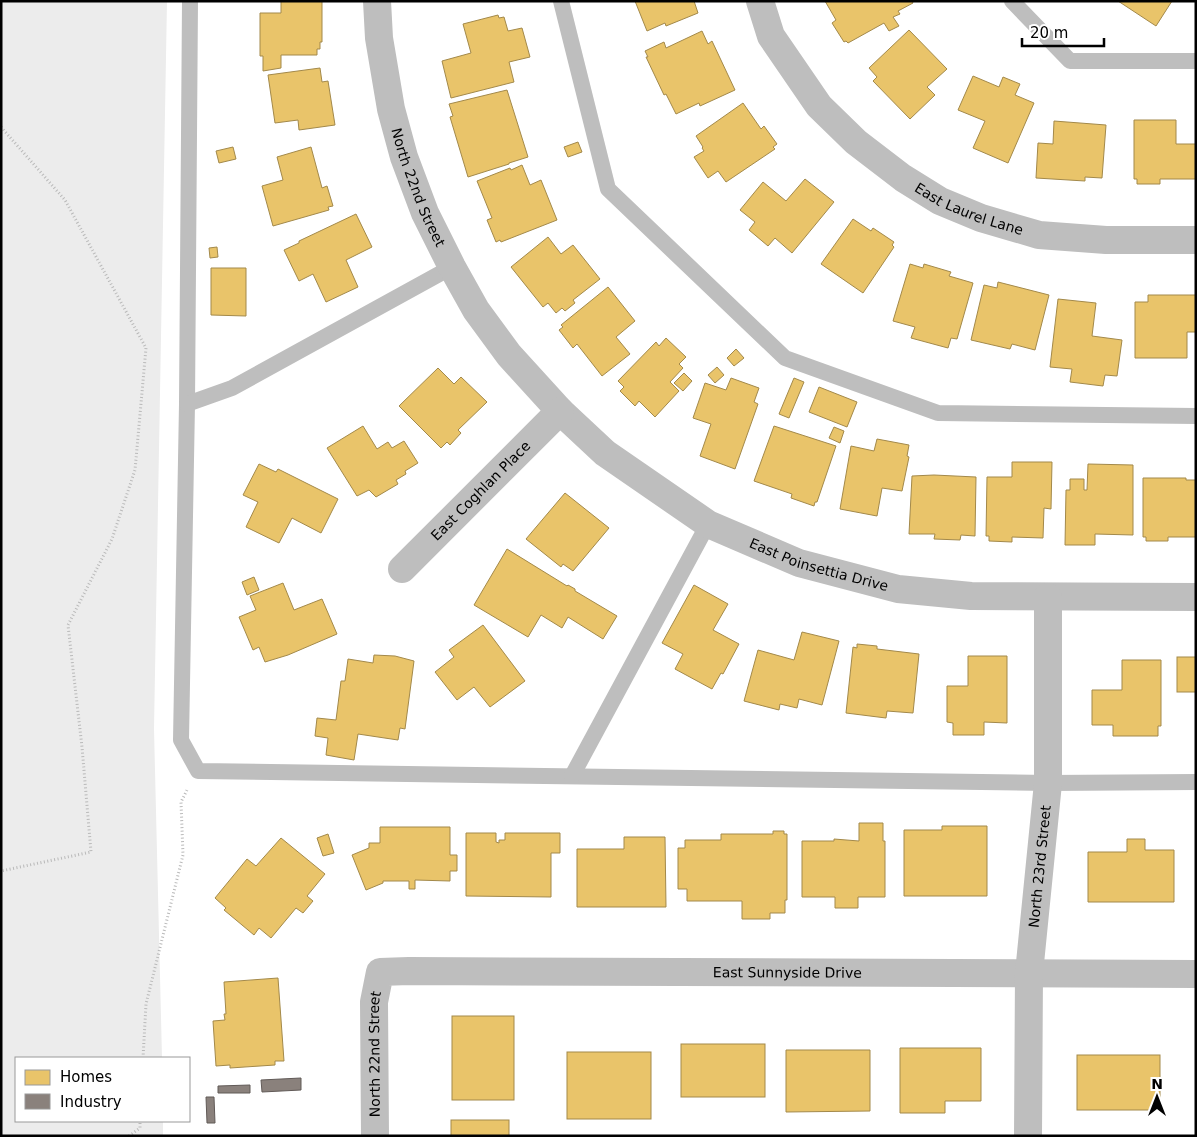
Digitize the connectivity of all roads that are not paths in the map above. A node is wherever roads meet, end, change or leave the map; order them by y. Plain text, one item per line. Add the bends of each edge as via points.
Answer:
1 (190, 1) edge
2 (377, 1) edge
3 (560, 1) edge
4 (760, 1) edge
5 (1012, 1) edge
6 (1196, 61) edge
7 (1196, 240) edge
8 (452, 267) junction
9 (508, 355) joint
10 (187, 404) junction
11 (560, 412) junction
12 (1196, 416) edge
13 (708, 524) junction
14 (402, 569) dead end
15 (1048, 597) junction
16 (1196, 597) edge
17 (572, 776) junction
18 (1196, 782) edge
19 (1048, 783) junction
20 (380, 972) joint
21 (1029, 973) junction
22 (1196, 974) edge
23 (376, 1136) edge
24 (1028, 1136) edge

1 - 10 lane
2 - 8 street, North 22nd Street via 379,38 391,109 404,157 425,213
3 - 12 lane via 608,190 784,358 938,413
4 - 7 street, East Laurel Lane via 771,36 819,106 856,142 903,178 948,204 981,218 1039,235 1106,240
5 - 6 lane via 1070,61
8 - 9 street, North 22nd Street via 476,310
8 - 10 lane via 232,388
9 - 11 street, East Poinsettia Drive
10 - 17 lane via 181,740 198,770
11 - 13 street, East Poinsettia Drive via 605,453
11 - 14 street, East Coghlan Place
13 - 15 street, East Poinsettia Drive via 799,563 898,589 971,596
13 - 17 lane
15 - 16 street, East Poinsettia Drive
15 - 19 street, North 23rd Street
17 - 19 lane
18 - 19 lane
19 - 21 street, North 23rd Street
20 - 21 street, East Sunnyside Drive
20 - 23 street, North 22nd Street via 374,1002
21 - 22 street, East Sunnyside Drive
21 - 24 street, North 23rd Street

